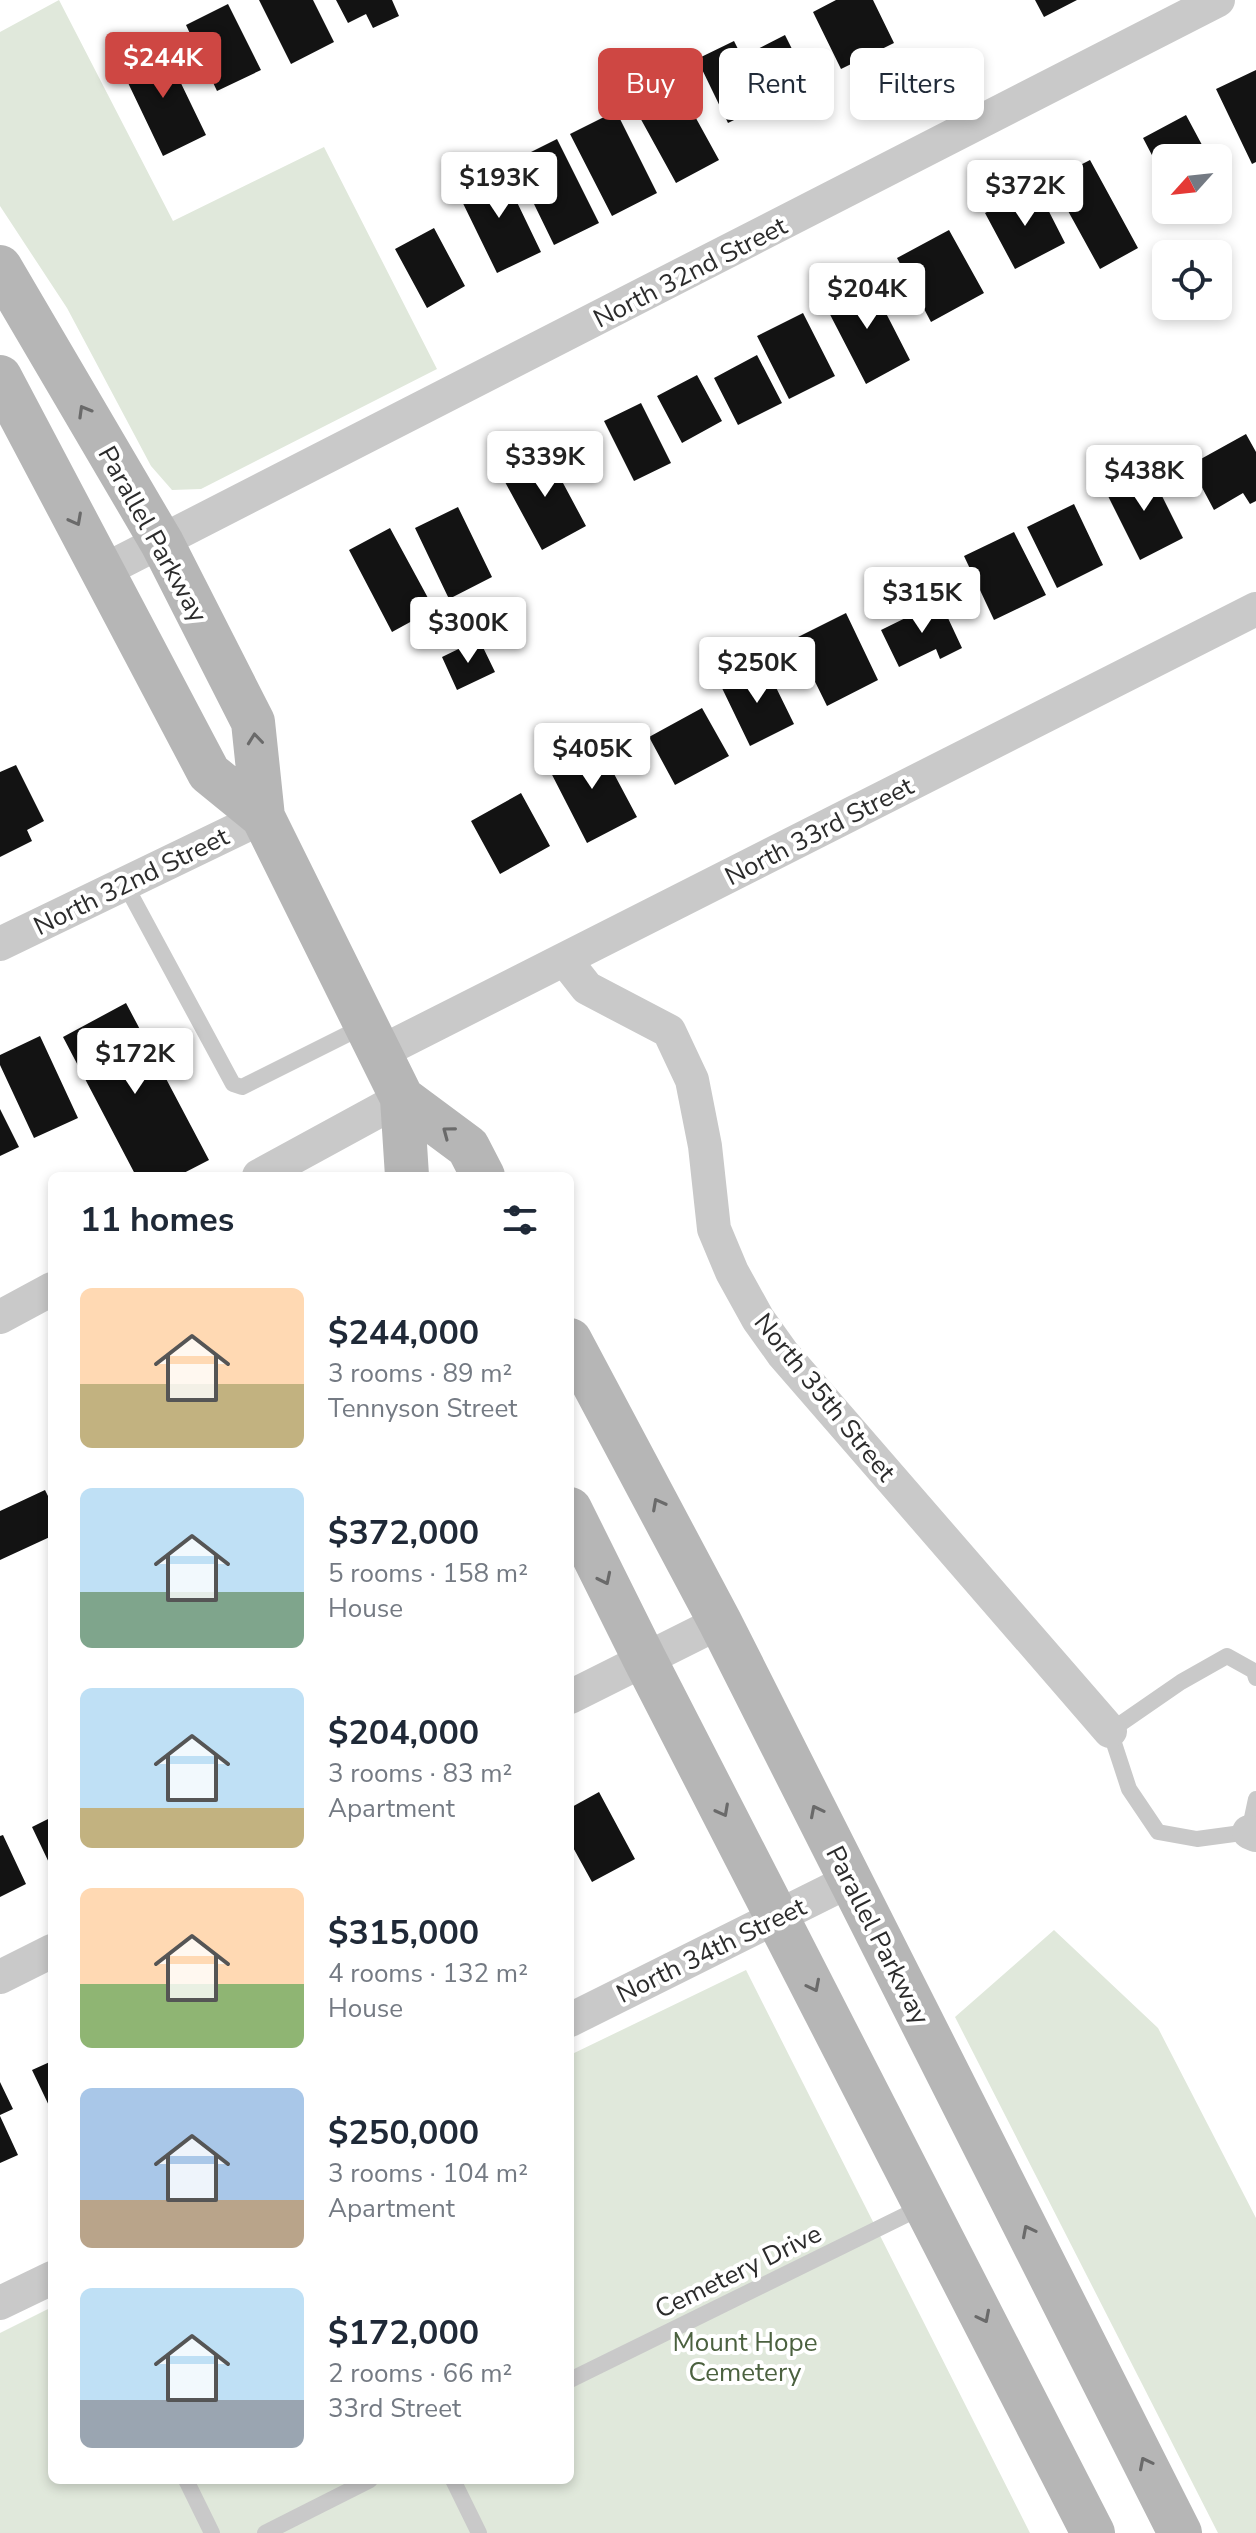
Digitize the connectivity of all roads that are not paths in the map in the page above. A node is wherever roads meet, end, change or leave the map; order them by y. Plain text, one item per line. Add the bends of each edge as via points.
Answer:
1 (1218, 0) edge
2 (0, 267) edge
3 (0, 377) edge
4 (162, 543) junction
5 (103, 571) junction
6 (1256, 609) edge
7 (263, 817) junction
8 (125, 884) junction
9 (0, 944) edge
10 (565, 960) junction
11 (374, 1038) junction
12 (402, 1098) junction
13 (266, 1172) edge
14 (407, 1172) edge
15 (481, 1172) edge
16 (48, 1291) edge
17 (0, 1317) edge
18 (574, 1348) edge
19 (574, 1517) edge
20 (720, 1622) junction
21 (645, 1660) junction
22 (1256, 1678) edge
23 (574, 1695) edge
24 (1110, 1731) junction
25 (1256, 1799) edge
26 (1253, 1834) edge
27 (851, 1880) junction
28 (778, 1917) junction
29 (48, 1953) edge
30 (0, 1977) edge
31 (574, 2018) edge
32 (926, 2205) junction
33 (48, 2280) edge
34 (0, 2303) edge
35 (574, 2378) edge
36 (188, 2484) edge
37 (362, 2484) edge
38 (455, 2484) edge
39 (212, 2533) edge
40 (265, 2533) edge
41 (479, 2533) edge
42 (1093, 2533) edge
43 (1180, 2533) edge

1 - 4 street, North 32nd Street
4 -> 2 main road, Parallel Parkway
3 -> 5 main road, Parallel Parkway
4 - 5 street, North 32nd Street
7 -> 4 main road, Parallel Parkway via 253,722
5 - 7 main road, Parallel Parkway via 209,773
6 - 10 street, North 33rd Street
7 - 8 street, North 32nd Street
7 - 11 main road, Parallel Parkway
8 - 9 street, North 32nd Street
8 - 11 lane via 233,1084 242,1087
10 - 11 street, North 33rd Street
10 - 24 street, North 35th Street via 587,988 669,1031 692,1080 714,1229 732,1272 783,1354
11 - 12 main road, Parallel Parkway
12 - 13 street
12 - 14 main road, Parallel Parkway
15 -> 12 main road, Parallel Parkway via 468,1147
16 - 17 street
20 -> 18 main road, Parallel Parkway
19 -> 21 main road
20 - 21 street
27 -> 20 main road, Parallel Parkway
21 - 23 street
21 -> 28 main road
22 - 24 lane via 1254,1671 1227,1656
24 - 26 lane via 1129,1789 1158,1832 1197,1839
25 - 26 lane
27 - 28 street, North 34th Street
43 -> 27 main road, Parallel Parkway
28 - 31 street, North 34th Street
28 -> 32 main road
29 - 30 street
32 - 35 lane, Cemetery Drive
32 -> 42 main road
33 - 34 street
36 - 39 lane
37 - 40 lane
38 - 41 lane

